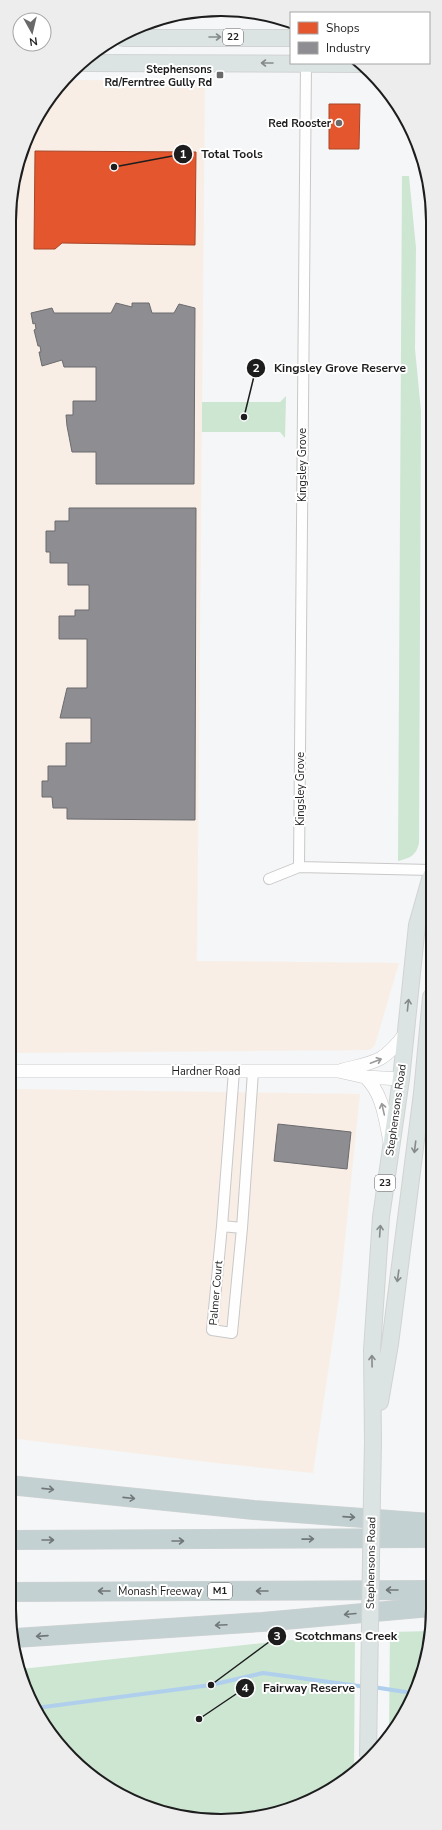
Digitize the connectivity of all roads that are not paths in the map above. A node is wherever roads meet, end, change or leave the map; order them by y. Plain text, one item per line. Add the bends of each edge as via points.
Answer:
1 (176, 37) junction
2 (128, 38) edge
3 (290, 38) edge
4 (90, 63) edge
5 (176, 63) junction
6 (290, 64) edge
7 (306, 64) edge
8 (353, 64) edge
9 (299, 867) junction
10 (426, 870) edge
11 (269, 880) dead end
12 (426, 892) edge
13 (406, 1034) junction
14 (426, 1061) edge
15 (16, 1071) edge
16 (234, 1071) junction
17 (338, 1071) junction
18 (253, 1072) junction
19 (365, 1077) junction
20 (401, 1079) junction
21 (426, 1095) edge
22 (390, 1146) junction
23 (222, 1226) junction
24 (242, 1228) junction
25 (373, 1442) junction
26 (16, 1486) edge
27 (426, 1523) edge
28 (426, 1538) edge
29 (16, 1540) edge
30 (426, 1590) edge
31 (16, 1592) edge
32 (426, 1607) edge
33 (18, 1638) edge
34 (368, 1752) edge

1 - 2 main road, 22
1 -> 3 main road, 22
1 - 5 main road
4 - 5 main road
6 -> 5 main road
7 - 8 main road
7 - 9 street, Kingsley Grove
9 - 10 street
9 - 11 street
13 -> 12 main road, Stephensons Road / 23 via 416,925
17 -> 13 street via 385,1057
13 - 20 main road, Stephensons Road / 23
14 - 20 main road
15 - 16 street, Hardner Road
16 - 18 street, Hardner Road
16 - 23 street, Palmer Court
17 - 18 street, Hardner Road
17 - 19 street, Hardner Road
18 - 24 street, Palmer Court
19 - 20 street, Hardner Road
22 -> 19 street via 379,1094
20 - 22 main road, Stephensons Road / 23
21 -> 25 main road, Stephensons Road / 23 via 390,1344
25 -> 22 main road, Stephensons Road / 23 via 372,1350 381,1217
23 - 24 street
23 - 24 street, Palmer Court via 212,1330 232,1332
25 - 34 main road, Stephensons Road / 23, bridge
26 -> 27 highway via 254,1510
29 -> 28 highway
30 -> 31 highway, Monash Freeway / M1
32 -> 33 highway via 262,1622

